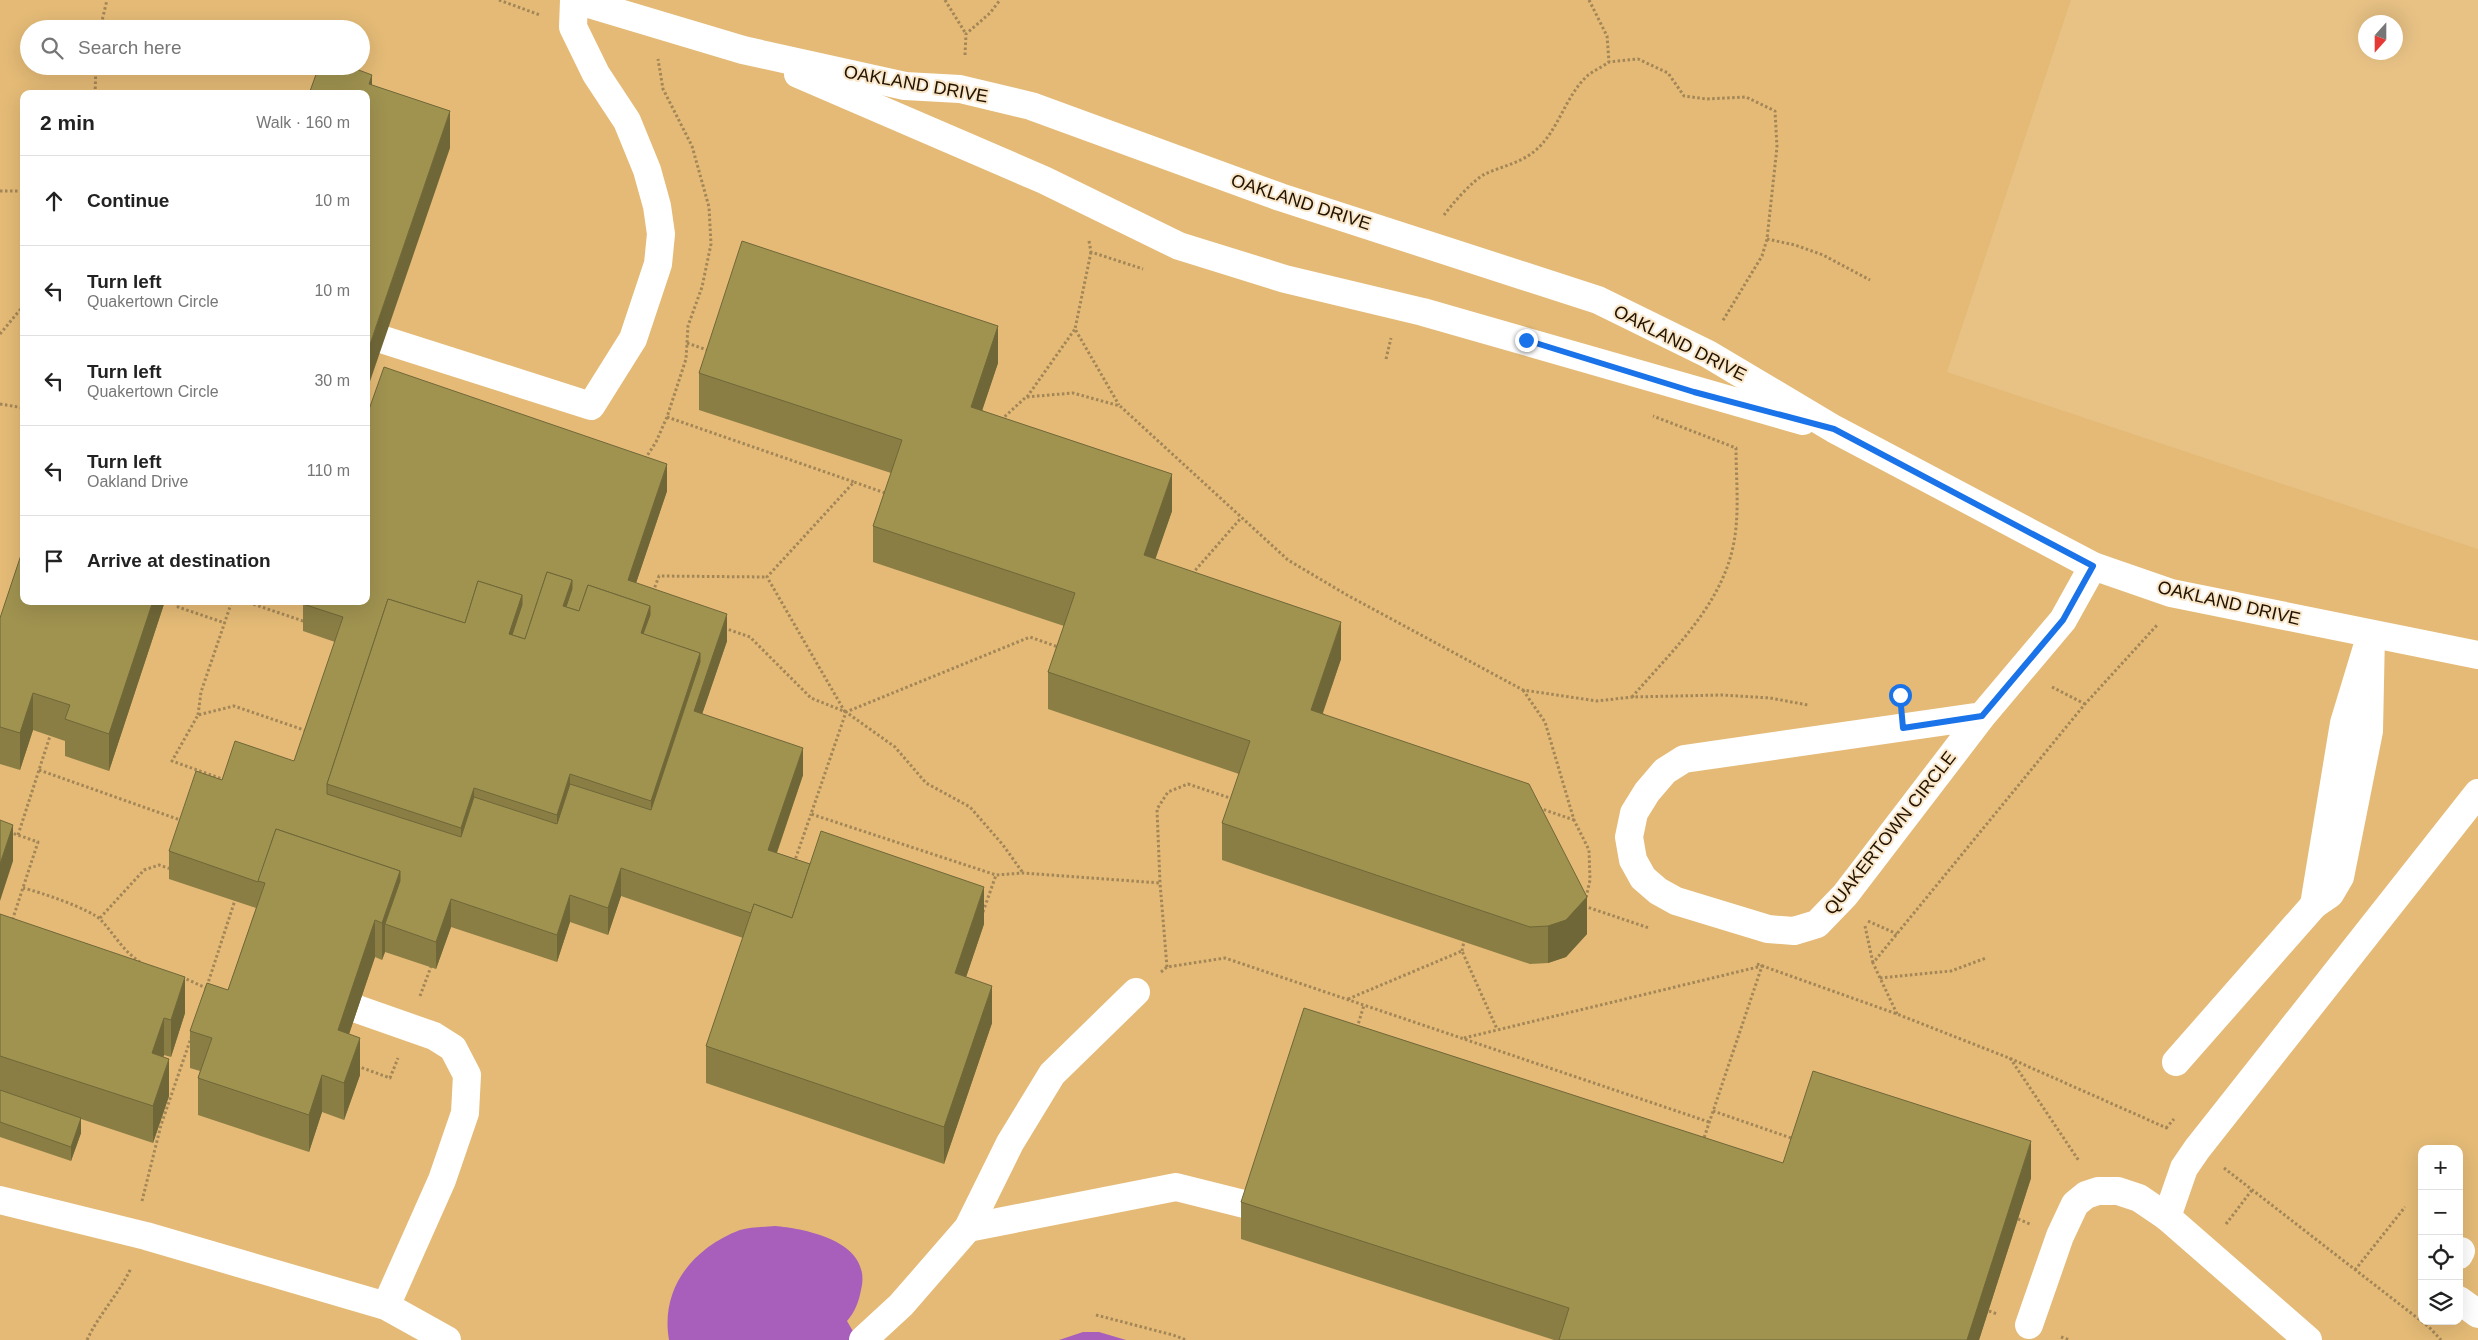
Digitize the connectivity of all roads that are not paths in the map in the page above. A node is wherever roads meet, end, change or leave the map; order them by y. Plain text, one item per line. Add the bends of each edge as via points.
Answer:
1 (575, 0) edge
2 (743, 50) junction
3 (384, 340) edge
4 (1834, 429) junction
5 (2093, 566) junction
6 (2371, 634) junction
7 (2478, 655) edge
8 (1982, 716) junction
9 (2478, 793) edge
10 (1136, 992) road end
11 (358, 1009) edge
12 (2176, 1062) dead end
13 (0, 1200) edge
14 (1252, 1206) edge
15 (2167, 1217) junction
16 (968, 1228) junction
17 (2463, 1303) edge
18 (386, 1306) junction
19 (2478, 1314) edge
20 (2029, 1325) dead end
21 (865, 1339) edge
22 (447, 1340) edge
23 (2308, 1340) edge

1 - 2 street, OAKLAND DRIVE
1 - 3 street via 573,27 596,74 627,121 647,170 657,206 661,234 658,264 633,339 591,406
2 - 4 street, OAKLAND DRIVE via 1044,180 1179,246 1285,279 1432,315 1694,392
2 - 4 street, OAKLAND DRIVE via 905,86 960,89 1031,106 1280,197 1598,300 1708,354
4 - 5 street, OAKLAND DRIVE
5 - 6 street, OAKLAND DRIVE via 2171,593
5 - 8 street, QUAKERTOWN CIRCLE via 2063,620
6 - 7 street, OAKLAND DRIVE
6 - 12 street via 2344,723 2314,905
8 - 8 street, QUAKERTOWN CIRCLE via 1684,759 1665,771 1634,813 1629,837 1633,860 1643,878 1676,901 1768,929 1794,931 1817,924 1846,896
9 - 15 street via 2197,1149 2184,1168
10 - 16 street via 1052,1074 1010,1143
11 - 18 street via 434,1036 453,1048 467,1074 465,1112 445,1172
13 - 18 street via 140,1235
14 - 16 street via 1176,1187
15 - 20 street via 2139,1198 2118,1191 2098,1191 2074,1204
15 - 23 street
16 - 21 street via 901,1305
17 - 19 street
18 - 22 street

